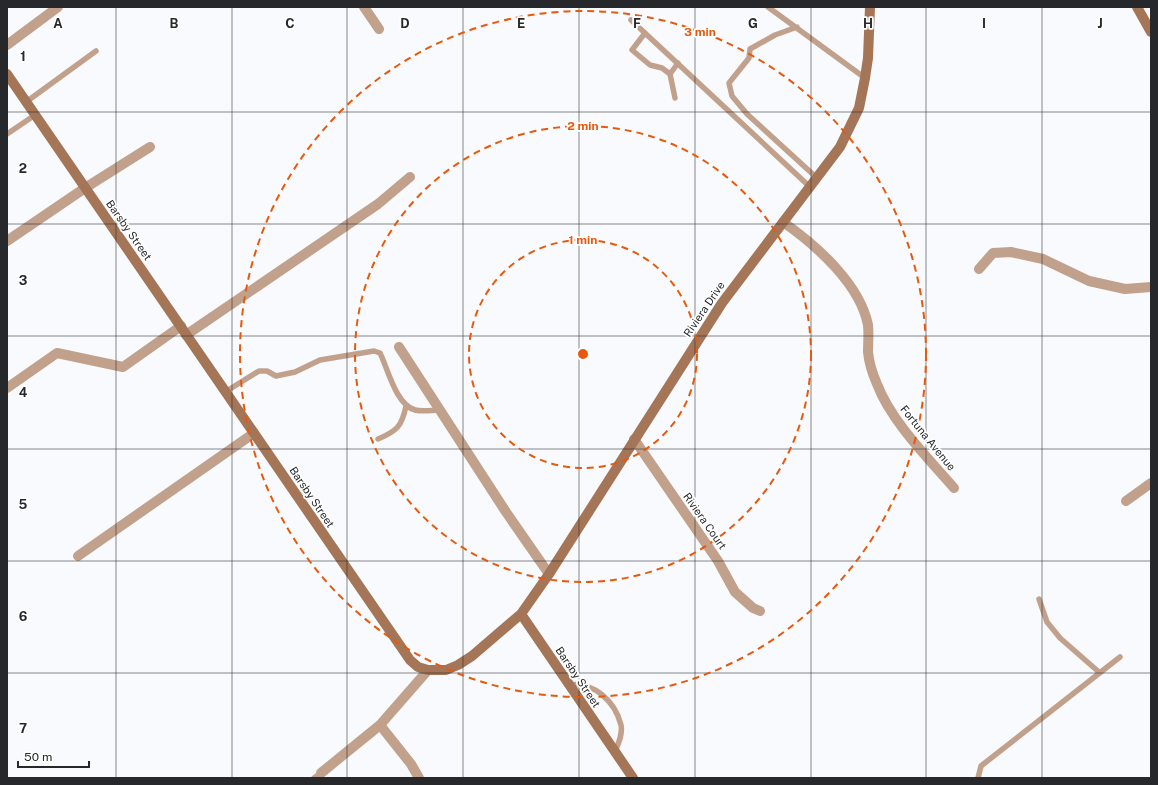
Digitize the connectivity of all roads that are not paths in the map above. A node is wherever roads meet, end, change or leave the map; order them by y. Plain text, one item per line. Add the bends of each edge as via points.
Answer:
1 (58, 7) edge
2 (364, 7) edge
3 (768, 7) edge
4 (870, 7) edge
5 (1137, 7) edge
6 (631, 20) dead end
7 (797, 27) junction
8 (379, 29) dead end
9 (1151, 32) edge
10 (645, 33) junction
11 (7, 44) edge
12 (96, 51) dead end
13 (678, 63) junction
14 (7, 74) edge
15 (670, 74) junction
16 (865, 78) junction
17 (674, 98) dead end
18 (26, 102) junction
19 (35, 115) junction
20 (7, 134) edge
21 (150, 147) dead end
22 (410, 177) dead end
23 (817, 178) junction
24 (810, 187) junction
25 (85, 188) junction
26 (783, 222) junction
27 (7, 241) edge
28 (979, 269) dead end
29 (1151, 287) edge
30 (183, 331) junction
31 (399, 347) dead end
32 (7, 388) edge
33 (225, 392) junction
34 (406, 406) junction
35 (440, 410) junction
36 (254, 434) junction
37 (378, 439) dead end
38 (634, 439) junction
39 (1151, 483) edge
40 (954, 488) dead end
41 (1126, 501) dead end
42 (78, 556) dead end
43 (549, 574) junction
44 (1039, 599) dead end
45 (760, 611) dead end
46 (520, 614) junction
47 (1120, 657) dead end
48 (428, 670) junction
49 (1100, 673) junction
50 (569, 685) junction
51 (380, 725) junction
52 (615, 752) junction
53 (318, 776) edge
54 (418, 778) edge
55 (633, 778) edge
56 (978, 778) edge

1 - 11 street
2 - 8 street
3 - 7 lane
4 - 16 street, Riviera Drive
5 - 9 street
6 - 10 lane
7 - 16 lane
7 - 23 lane via 750,49 749,58 729,83 732,96 747,114
10 - 13 lane
10 - 15 lane via 632,50 650,65 662,68
12 - 18 lane
13 - 15 lane
13 - 24 lane
14 - 18 street, Barsby Street
15 - 17 lane
16 - 23 street, Riviera Drive via 859,108 840,147
18 - 19 street, Barsby Street
19 - 20 lane
19 - 25 street, Barsby Street
21 - 25 street
22 - 30 street via 378,204
23 - 24 street, Riviera Drive
24 - 26 street, Riviera Drive
25 - 27 street
25 - 30 street, Barsby Street
26 - 38 street, Riviera Drive via 722,303
26 - 40 street, Fortuna Avenue via 807,239 853,290 864,310 868,326 868,354 880,391 894,417
28 - 29 street via 993,253 1011,252 1043,259 1089,281 1125,289
30 - 32 street via 123,367 57,353
30 - 33 street, Barsby Street
31 - 35 street
33 - 34 lane via 259,371 267,371 276,376 295,372 320,360 374,350 380,353 393,386
33 - 36 street, Barsby Street
34 - 35 lane via 415,410
34 - 37 lane via 400,426
35 - 43 street
36 - 42 street
36 - 48 street, Barsby Street via 410,660 418,667
38 - 43 street, Riviera Drive
38 - 45 street, Riviera Court via 718,561 735,592
39 - 41 street
43 - 46 street, Riviera Drive
44 - 49 lane via 1047,622 1060,638
46 - 48 street via 458,665 446,670
46 - 50 street, Barsby Street
47 - 49 lane
48 - 51 street
49 - 56 lane via 981,766
50 - 52 street, Barsby Street
50 - 52 lane via 586,685 610,702 621,726
51 - 53 street
51 - 54 street via 412,764
52 - 55 street, Barsby Street

